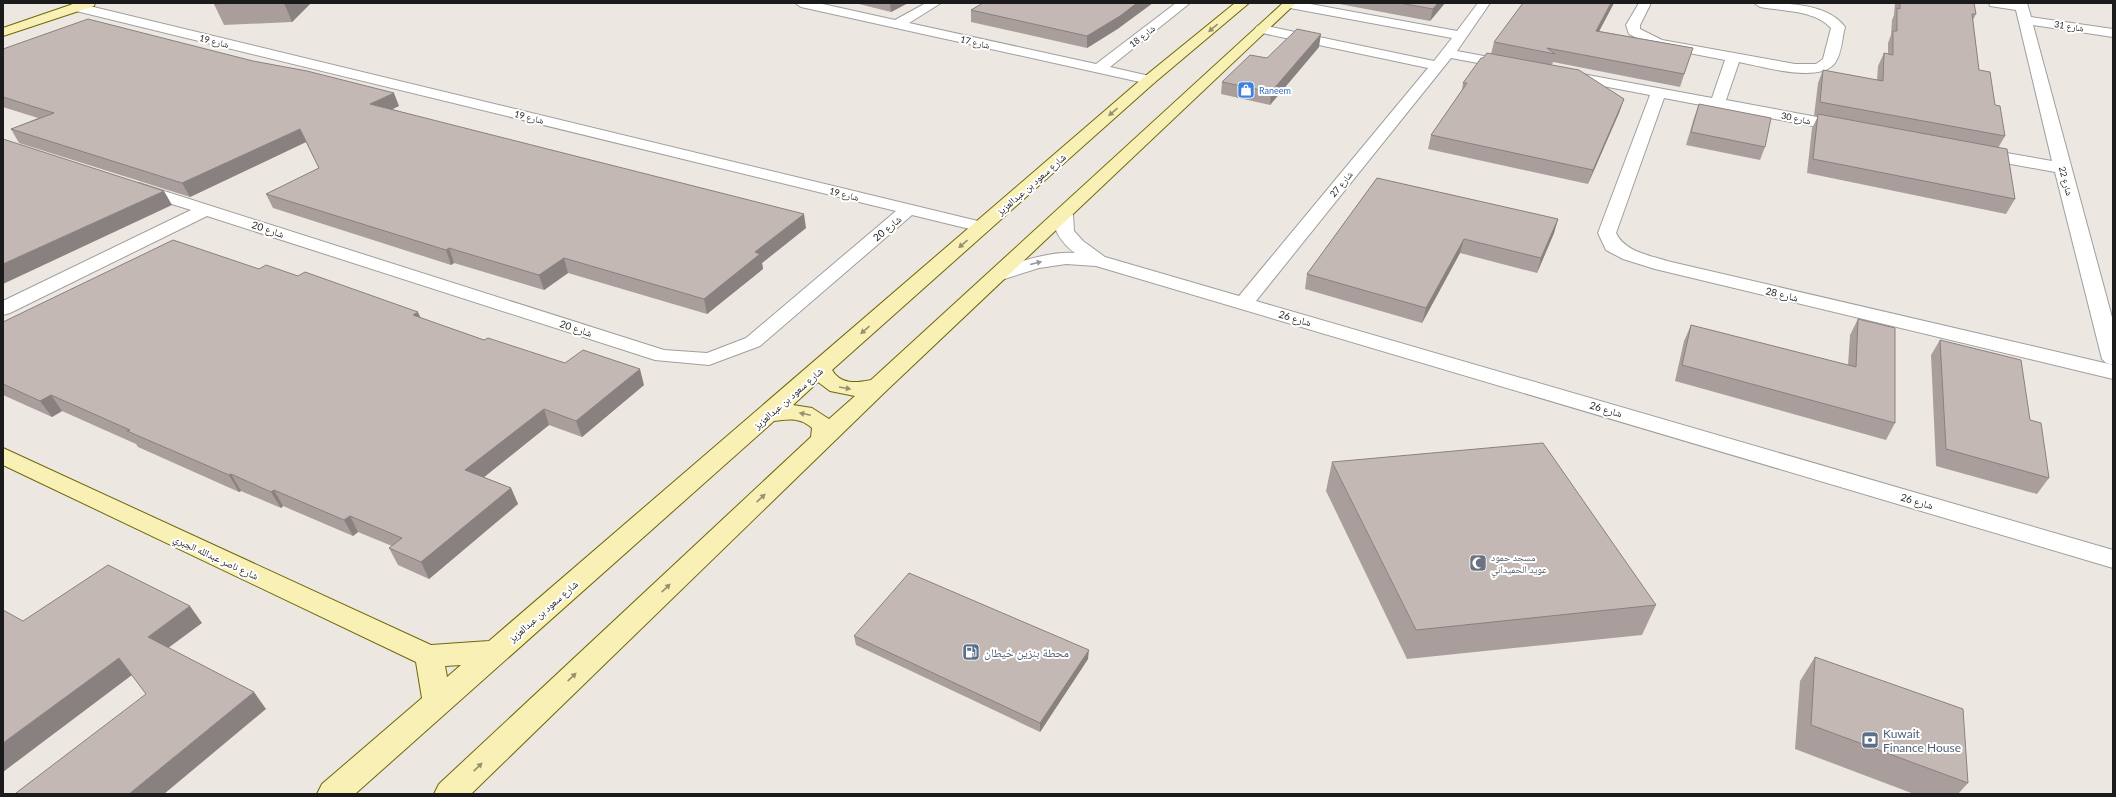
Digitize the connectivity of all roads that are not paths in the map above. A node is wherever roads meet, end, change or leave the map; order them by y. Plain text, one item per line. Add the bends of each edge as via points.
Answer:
1 (801, 3) edge
2 (935, 3) edge
3 (1184, 3) edge
4 (1242, 3) edge
5 (1290, 3) edge
6 (1484, 3) edge
7 (1645, 3) edge
8 (1760, 3) edge
9 (1995, 3) edge
10 (83, 5) edge
11 (2022, 10) edge
12 (897, 24) junction
13 (1262, 29) junction
14 (3, 32) edge
15 (2113, 33) edge
16 (1461, 36) junction
17 (1448, 53) junction
18 (1733, 58) junction
19 (1438, 66) junction
20 (1527, 68) edge
21 (1100, 69) junction
22 (1550, 72) edge
23 (1150, 80) junction
24 (1659, 92) junction
25 (1718, 103) junction
26 (1859, 130) edge
27 (1960, 149) edge
28 (2062, 168) junction
29 (124, 182) edge
30 (207, 209) junction
31 (908, 210) junction
32 (1064, 215) junction
33 (982, 227) junction
34 (1098, 261) junction
35 (998, 275) junction
36 (1244, 303) junction
37 (3, 309) edge
38 (2107, 318) edge
39 (2113, 359) edge
40 (821, 369) junction
41 (2113, 372) edge
42 (878, 386) junction
43 (769, 415) junction
44 (822, 440) junction
45 (3, 456) edge
46 (2113, 559) edge
47 (498, 651) junction
48 (429, 656) junction
49 (437, 704) junction
50 (333, 794) edge
51 (450, 794) edge

1 - 12 street, شارع 17
2 - 12 street
3 - 21 street, شارع 18
4 -> 23 main road, شارع سعود بن عبدالعزيز
5 - 13 main road
5 - 16 street
6 - 16 street, شارع 27
7 - 18 street via 1633,25 1634,31 1645,38
8 - 18 street via 1810,12 1827,17 1835,23 1838,27 1830,63 1824,68 1813,69
9 - 11 street
10 - 14 main road
10 - 31 street, شارع 19
11 - 15 street, شارع 31
11 - 28 street, شارع 22
12 - 21 street, شارع 17
13 - 19 street
13 - 32 main road
16 - 17 street, شارع 27
17 - 19 street, شارع 27
17 - 20 street
18 - 25 street
19 - 36 street, شارع 27
21 - 23 street, شارع 17
22 - 24 street, شارع 30
23 -> 33 main road, شارع سعود بن عبدالعزيز
24 - 25 street, شارع 30
24 - 41 street, شارع 28 via 1607,233 1613,246 1630,255 1662,265
25 - 26 street, شارع 30
27 - 28 street
28 - 38 street, شارع 22
29 - 30 street, شارع 20
30 - 31 street, شارع 20 via 662,356 709,359 753,342
30 - 37 street
31 - 33 street, شارع 19
32 - 34 street, شارع 26 via 1065,232 1076,245
32 - 35 main road
33 -> 40 main road, شارع سعود بن عبدالعزيز
35 -> 34 street, شارع 26 via 1036,263 1066,258
34 - 36 street, شارع 26
35 - 42 main road
36 - 46 street, شارع 26
38 - 39 street, شارع 22
40 -> 42 main road via 826,380 840,387 858,390
40 - 43 main road, شارع سعود بن عبدالعزيز
42 - 44 main road
44 -> 43 main road via 823,426 812,415 792,411
43 - 47 main road, شارع سعود بن عبدالعزيز
51 -> 44 main road
45 - 48 main road, شارع ناصر عبدالله الجبري
47 - 48 main road, شارع ناصر عبدالله الجبري
47 - 49 main road, شارع سعود بن عبدالعزيز
48 - 49 main road
49 - 50 main road, شارع سعود بن عبدالعزيز

